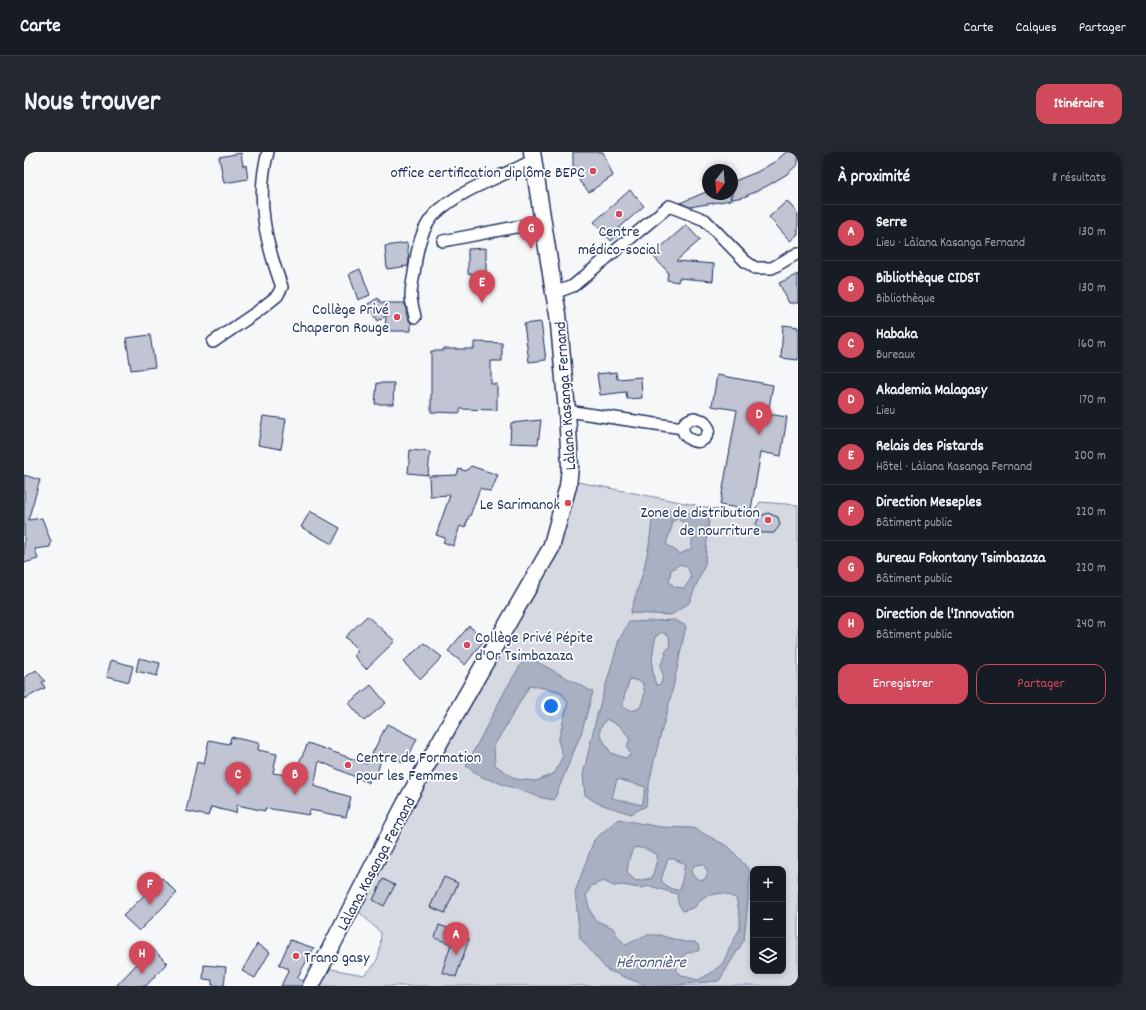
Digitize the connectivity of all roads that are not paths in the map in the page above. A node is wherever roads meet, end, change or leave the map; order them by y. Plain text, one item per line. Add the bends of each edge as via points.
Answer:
1 (268, 152) edge
2 (532, 156) edge
3 (542, 222) junction
4 (443, 241) dead end
5 (798, 253) edge
6 (554, 293) junction
7 (415, 317) dead end
8 (213, 342) dead end
9 (567, 411) junction
10 (683, 428) dead end
11 (311, 986) edge

1 - 8 street via 264,165 262,196 265,227 282,287 278,296 258,312
2 - 3 street, Làlana Kasanga Fernand
2 - 7 street via 520,167 452,200 434,216 417,251 411,297
3 - 4 street
3 - 6 street, Làlana Kasanga Fernand
5 - 6 street via 772,268 755,268 744,261 706,220 669,206 574,286
6 - 9 street, Làlana Kasanga Fernand
9 - 10 street
9 - 11 street, Làlana Kasanga Fernand via 570,467 568,486 551,548 406,804

